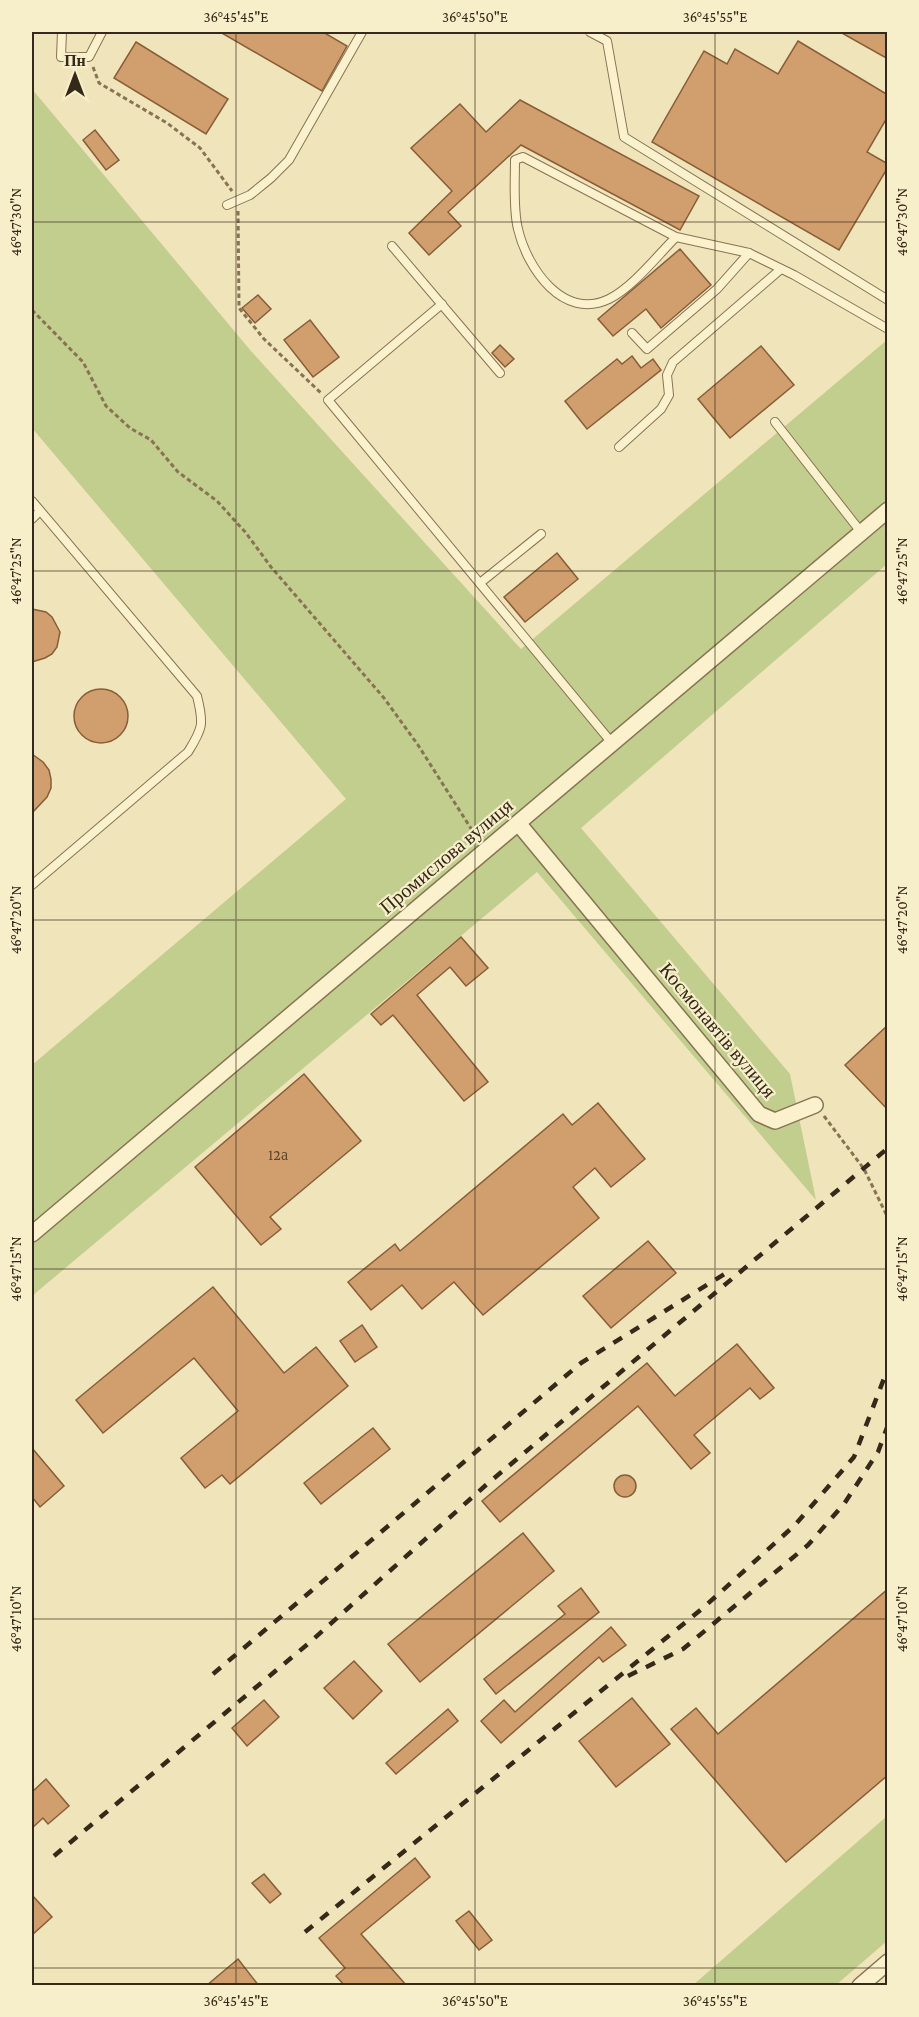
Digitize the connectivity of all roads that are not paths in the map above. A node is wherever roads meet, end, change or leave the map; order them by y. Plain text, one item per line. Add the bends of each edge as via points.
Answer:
1 (62, 32) edge
2 (102, 32) edge
3 (362, 32) edge
4 (590, 32) edge
5 (227, 205) dead end
6 (676, 237) junction
7 (392, 246) dead end
8 (750, 253) junction
9 (782, 269) junction
10 (888, 300) edge
11 (442, 304) junction
12 (888, 329) edge
13 (632, 333) dead end
14 (500, 373) dead end
15 (775, 422) dead end
16 (619, 447) dead end
17 (32, 501) edge
18 (888, 510) edge
19 (40, 511) junction
20 (32, 519) edge
21 (861, 532) junction
22 (541, 534) dead end
23 (480, 584) junction
24 (612, 743) junction
25 (518, 823) junction
26 (32, 885) edge
27 (815, 1105) road end
28 (32, 1234) edge
29 (888, 1962) edge
30 (860, 1986) edge

1 - 2 lane via 61,57 89,57
3 - 5 lane via 289,160 250,195
4 - 10 lane via 607,41 624,137
6 - 6 lane via 523,157 515,160 517,227 530,261 563,299 582,305 609,299 632,282
6 - 8 lane
7 - 11 lane
8 - 9 lane
8 - 13 lane via 717,289 647,349
9 - 12 lane
9 - 16 lane via 673,362 668,375 669,395 661,409
11 - 14 lane
11 - 23 lane via 328,400
15 - 21 lane
17 - 19 lane
18 - 21 street, Промислова вулиця
19 - 20 lane
19 - 26 lane via 197,696 201,732 188,752
21 - 24 street, Промислова вулиця
22 - 23 lane
23 - 24 lane
24 - 25 street, Промислова вулиця
25 - 27 street, Космонавтів вулиця via 759,1114 774,1121
25 - 28 street, Промислова вулиця
29 - 30 street

